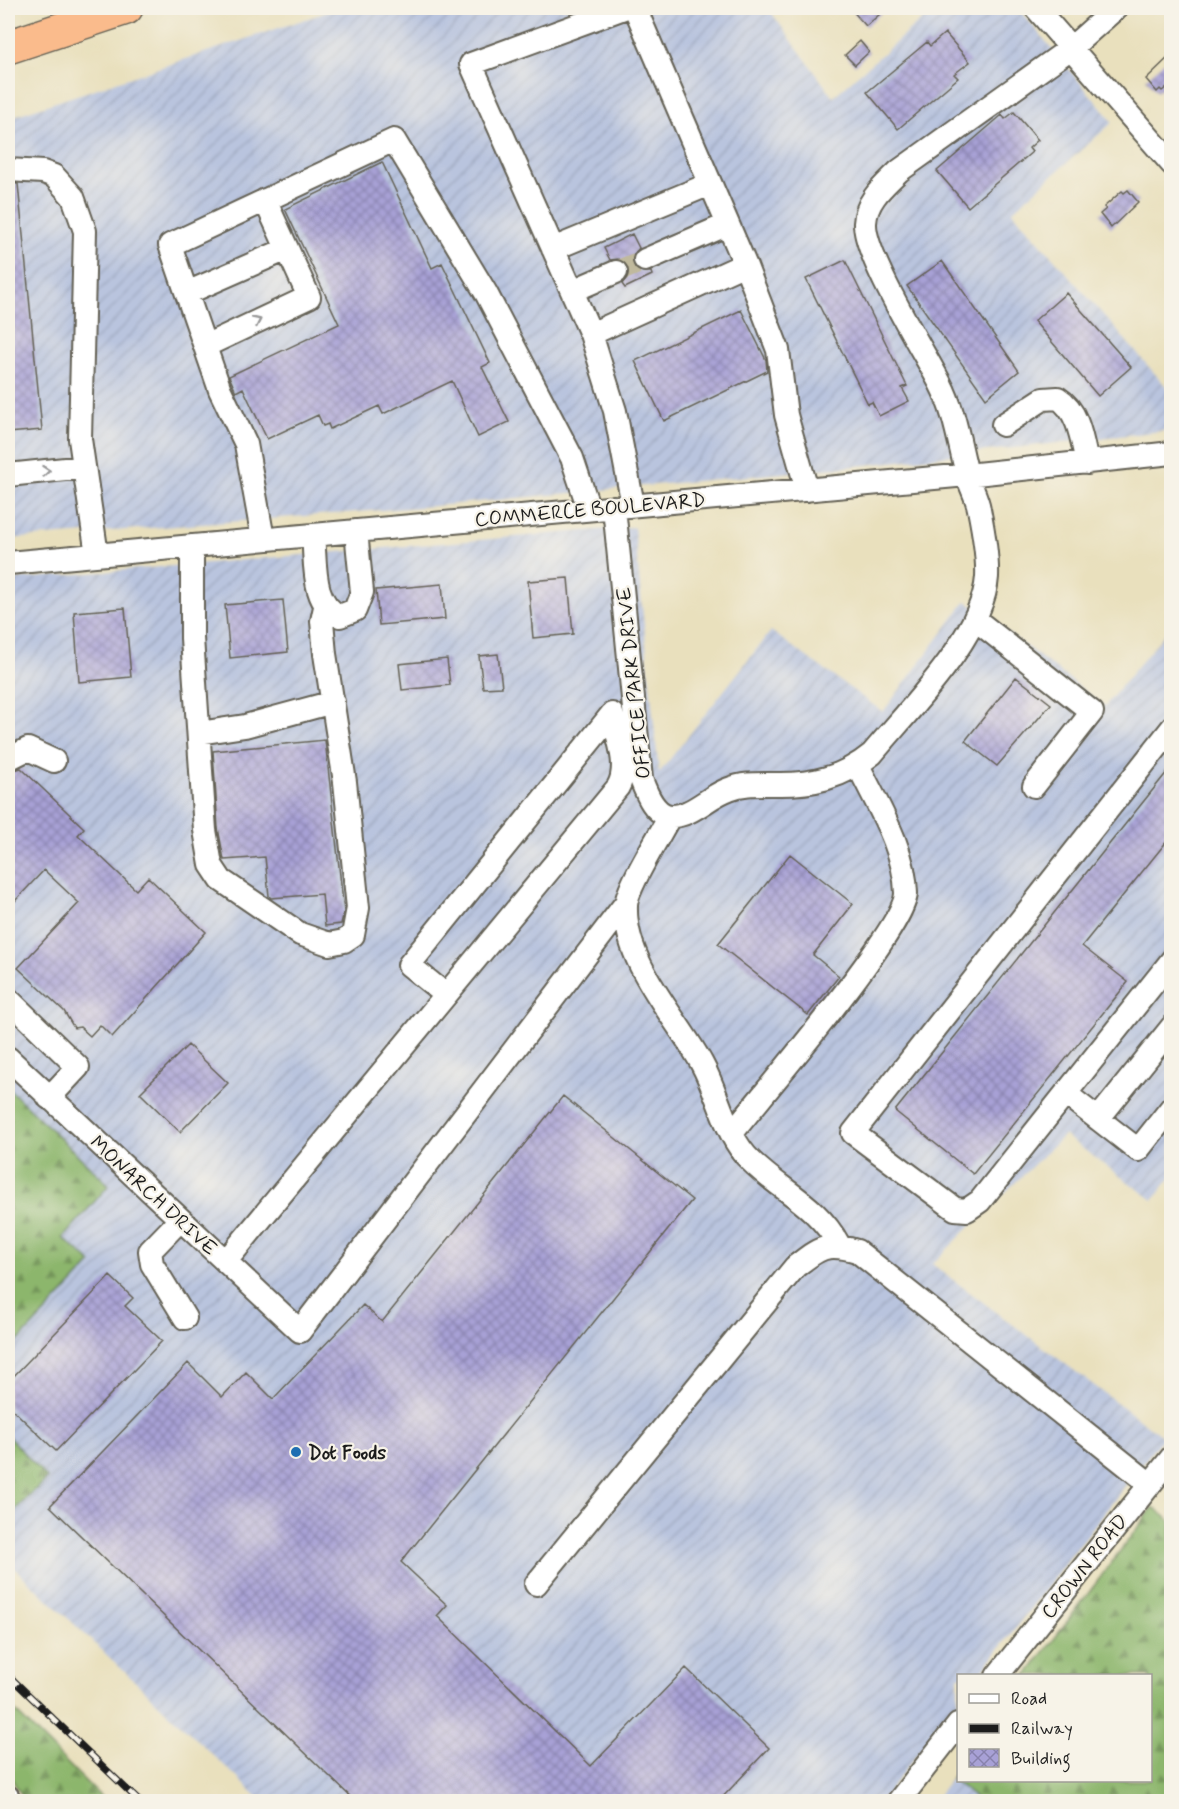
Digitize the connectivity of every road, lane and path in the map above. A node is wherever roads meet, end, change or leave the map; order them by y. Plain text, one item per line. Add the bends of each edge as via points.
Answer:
1 (126, 8) edge
2 (624, 8) edge
3 (635, 8) edge
4 (1036, 8) edge
5 (1116, 8) edge
6 (8, 47) edge
7 (1071, 48) junction
8 (1172, 164) edge
9 (8, 170) edge
10 (710, 184) junction
11 (265, 200) junction
12 (726, 225) junction
13 (287, 249) junction
14 (553, 249) junction
15 (645, 260) tunnel mouth
16 (745, 264) junction
17 (616, 272) tunnel mouth
18 (572, 291) junction
19 (187, 293) junction
20 (591, 334) junction
21 (205, 346) junction
22 (1003, 425) dead end
23 (1172, 453) edge
24 (1087, 463) junction
25 (84, 467) junction
26 (8, 475) edge
27 (967, 475) junction
28 (807, 490) junction
29 (623, 506) junction
30 (589, 509) junction
31 (356, 531) junction
32 (314, 535) junction
33 (263, 539) junction
34 (192, 546) junction
35 (97, 555) junction
36 (8, 563) edge
37 (325, 607) junction
38 (975, 620) junction
39 (333, 702) junction
40 (1172, 728) edge
41 (199, 733) junction
42 (8, 759) edge
43 (54, 760) dead end
44 (858, 765) junction
45 (1034, 786) dead end
46 (669, 816) junction
47 (626, 903) junction
48 (1172, 960) edge
49 (446, 995) junction
50 (8, 999) edge
51 (1172, 1027) edge
52 (8, 1058) edge
53 (1066, 1094) junction
54 (49, 1098) junction
55 (1172, 1107) edge
56 (1098, 1119) junction
57 (732, 1133) junction
58 (180, 1220) junction
59 (839, 1245) junction
60 (226, 1261) junction
61 (185, 1318) dead end
62 (1172, 1457) edge
63 (1150, 1484) junction
64 (536, 1584) dead end
65 (999, 1674) edge
66 (957, 1726) edge
67 (8, 1797) edge
68 (10, 1802) edge
69 (898, 1802) edge

1 - 6 highway
2 - 14 street, OFFICE PARK DRIVE via 471,64
3 - 10 street
4 - 7 street
5 - 7 street
7 - 8 street
7 - 27 street via 899,171 876,193 865,222 886,283 942,386
9 - 25 street via 54,176 73,197 85,231 80,439
10 - 12 street
10 - 14 street
11 - 13 street
11 - 19 street via 170,245
11 - 30 street via 394,140 486,292 572,458
12 - 15 street
12 - 16 street
13 - 19 street
21 -> 13 street via 309,297
14 - 18 street, OFFICE PARK DRIVE
16 - 20 street
16 - 28 street via 778,350 786,415
17 - 18 street
18 - 20 street, OFFICE PARK DRIVE
19 - 21 street
20 - 29 street, OFFICE PARK DRIVE via 615,411
21 - 33 street via 220,390 246,444
22 - 24 street via 1042,399 1058,398 1069,407 1077,422
23 - 24 street, COMMERCE BOULEVARD
24 - 27 street, COMMERCE BOULEVARD
26 -> 25 street
25 - 35 street
27 - 28 street, COMMERCE BOULEVARD
27 - 38 street via 979,508 987,577
28 - 29 street, COMMERCE BOULEVARD
29 - 30 street, COMMERCE BOULEVARD
29 - 46 street, OFFICE PARK DRIVE via 641,778 647,797
30 - 31 street, COMMERCE BOULEVARD
31 - 32 street, COMMERCE BOULEVARD
31 - 37 street via 362,592 359,601 355,610 340,616
32 - 33 street, COMMERCE BOULEVARD
32 - 37 street via 320,597
33 - 34 street, COMMERCE BOULEVARD
34 - 35 street, COMMERCE BOULEVARD
34 - 41 street via 192,638
35 - 36 street, COMMERCE BOULEVARD
37 - 39 street via 322,621
38 - 44 street via 959,647 872,754
38 - 45 street via 1092,712
39 - 41 street via 245,726
39 - 41 street via 358,908 352,935 344,941 329,944 300,934 221,880 211,866
40 - 53 street via 853,1133 955,1209 967,1210 980,1201
42 - 43 street via 28,749
44 - 46 street via 827,780 750,784 729,789 684,814
44 - 57 street via 897,846 906,895 894,923 856,978
46 - 47 street
47 - 57 street via 628,935 658,998 701,1063
47 - 60 street, MONARCH DRIVE via 300,1331
48 - 53 street
49 - 49 street via 623,779 612,714 409,965
49 - 60 street
50 - 54 street via 78,1067
51 - 56 street
52 - 54 street, MONARCH DRIVE
53 - 56 street
54 - 58 street, MONARCH DRIVE
55 - 56 street via 1138,1150
57 - 59 street via 751,1161 823,1219
58 - 60 street, MONARCH DRIVE
58 - 61 street via 150,1251 152,1264
59 - 63 street via 857,1251
59 - 64 street via 818,1248 795,1267
62 - 63 street, CROWN ROAD
63 - 65 street, CROWN ROAD
66 - 69 street
67 - 68 street

